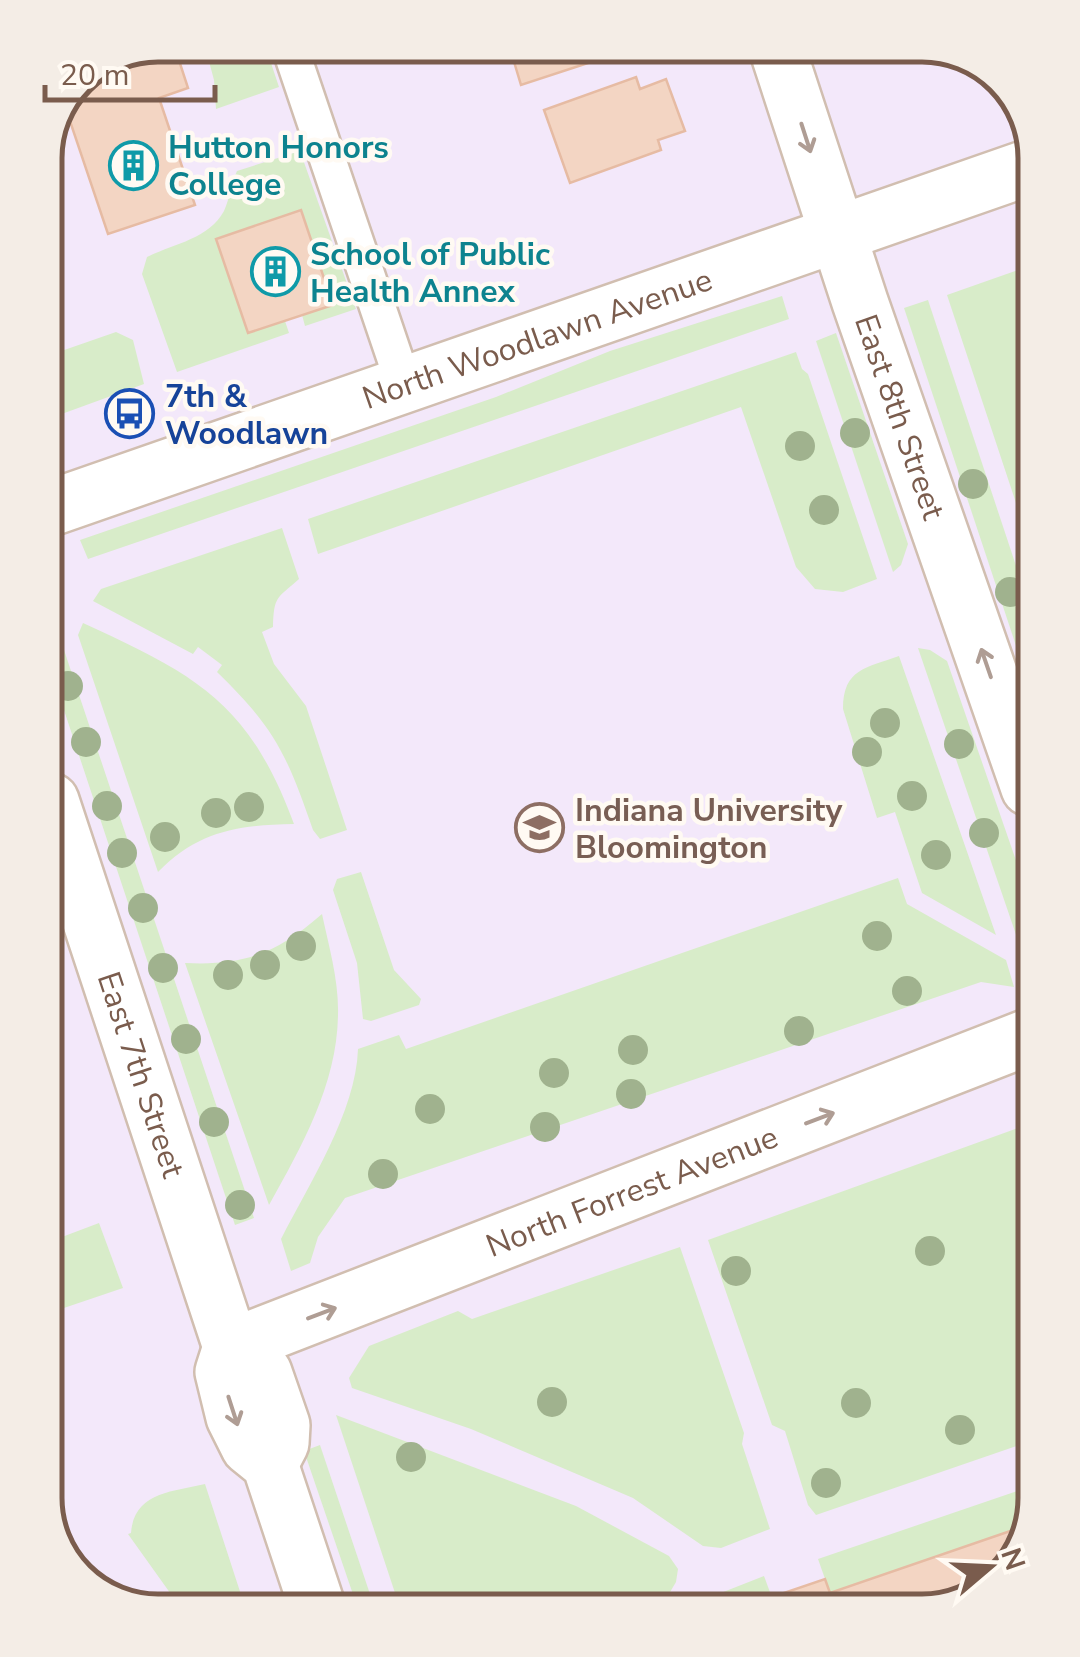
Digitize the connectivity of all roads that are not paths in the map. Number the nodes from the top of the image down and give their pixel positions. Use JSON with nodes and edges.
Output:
{"nodes":[{"id":1,"x":295,"y":62,"type":"edge"},
{"id":2,"x":782,"y":63,"type":"edge"},
{"id":3,"x":1018,"y":171,"type":"edge"},
{"id":4,"x":839,"y":233,"type":"junction"},
{"id":5,"x":404,"y":385,"type":"junction"},
{"id":6,"x":63,"y":504,"type":"edge"},
{"id":7,"x":1018,"y":756,"type":"edge"},
{"id":8,"x":62,"y":836,"type":"edge"},
{"id":9,"x":1018,"y":1041,"type":"edge"},
{"id":10,"x":230,"y":1347,"type":"junction"},
{"id":11,"x":313,"y":1594,"type":"edge"}],
"edges":[{"from":1,"to":5,"type":"lane"},
{"from":2,"to":4,"type":"street","name":"East 8th Street","one_way":true},
{"from":3,"to":4,"type":"street","name":"North Woodlawn Avenue"},
{"from":4,"to":5,"type":"street","name":"North Woodlawn Avenue"},
{"from":7,"to":4,"type":"street","name":"East 8th Street","one_way":true},
{"from":5,"to":6,"type":"street","name":"North Woodlawn Avenue"},
{"from":8,"to":10,"type":"street","name":"East 7th Street"},
{"from":10,"to":9,"type":"street","name":"North Forrest Avenue","one_way":true},
{"from":10,"to":11,"type":"street","name":"East 7th Street"}]}
